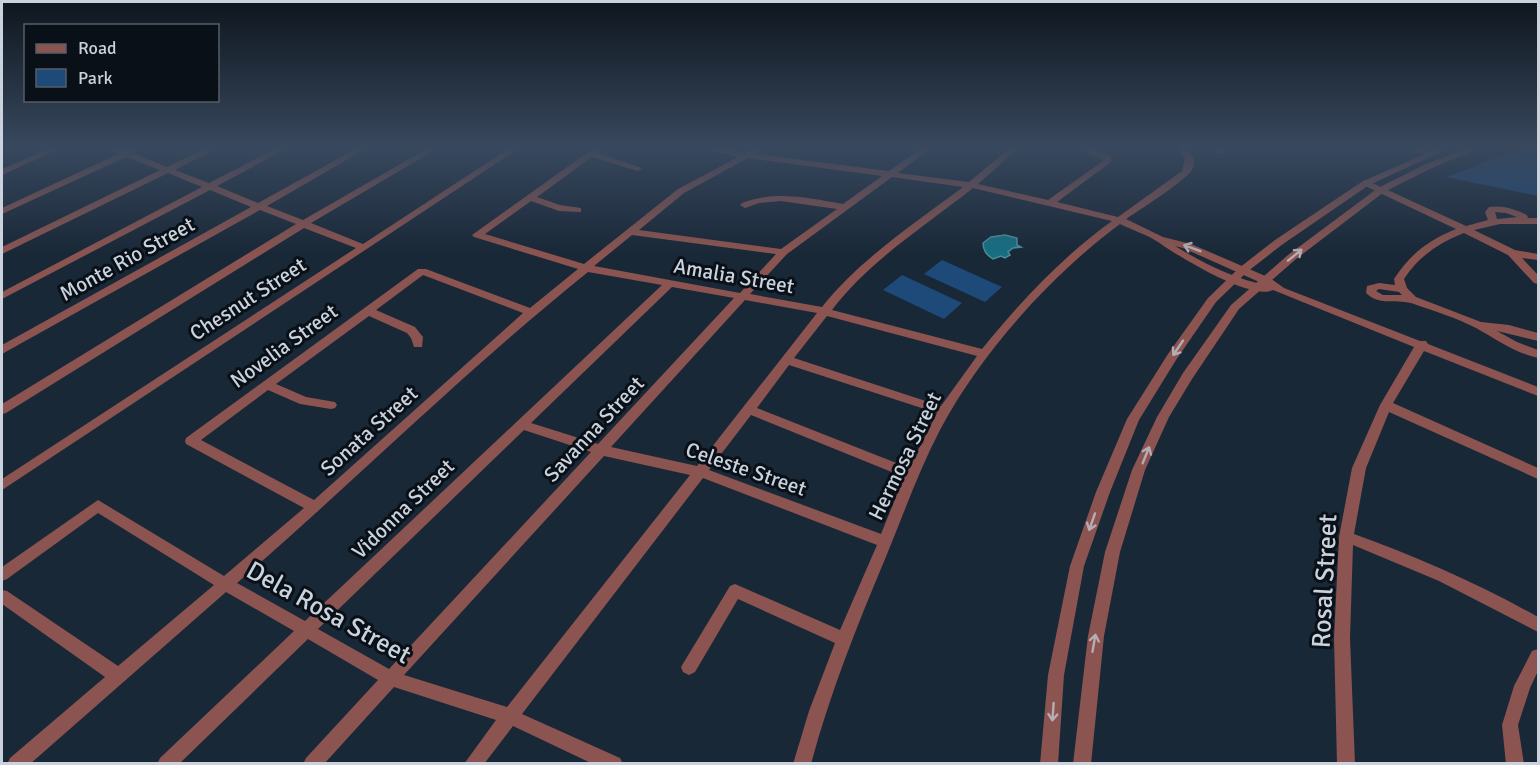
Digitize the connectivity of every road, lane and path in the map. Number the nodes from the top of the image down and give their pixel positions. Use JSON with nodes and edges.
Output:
{"nodes":[{"id":1,"x":63,"y":183,"type":"edge"},
{"id":2,"x":142,"y":183,"type":"edge"},
{"id":3,"x":204,"y":183,"type":"edge"},
{"id":4,"x":215,"y":183,"type":"edge"},
{"id":5,"x":300,"y":183,"type":"edge"},
{"id":6,"x":374,"y":183,"type":"edge"},
{"id":7,"x":462,"y":183,"type":"edge"},
{"id":8,"x":549,"y":183,"type":"edge"},
{"id":9,"x":696,"y":183,"type":"edge"},
{"id":10,"x":876,"y":183,"type":"edge"},
{"id":11,"x":955,"y":183,"type":"edge"},
{"id":12,"x":974,"y":183,"type":"edge"},
{"id":13,"x":1078,"y":183,"type":"edge"},
{"id":14,"x":1172,"y":183,"type":"edge"},
{"id":15,"x":1366,"y":183,"type":"joint"},
{"id":16,"x":1396,"y":183,"type":"edge"},
{"id":17,"x":210,"y":185,"type":"junction"},
{"id":18,"x":971,"y":185,"type":"junction"},
{"id":19,"x":1381,"y":190,"type":"junction"},
{"id":20,"x":529,"y":197,"type":"junction"},
{"id":21,"x":1049,"y":204,"type":"junction"},
{"id":22,"x":745,"y":205,"type":"dead end"},
{"id":23,"x":258,"y":206,"type":"junction"},
{"id":24,"x":844,"y":207,"type":"junction"},
{"id":25,"x":578,"y":210,"type":"dead end"},
{"id":26,"x":2,"y":211,"type":"edge"},
{"id":27,"x":1120,"y":220,"type":"junction"},
{"id":28,"x":1535,"y":221,"type":"edge"},
{"id":29,"x":305,"y":223,"type":"junction"},
{"id":30,"x":1467,"y":230,"type":"junction"},
{"id":31,"x":630,"y":232,"type":"junction"},
{"id":32,"x":1159,"y":239,"type":"junction"},
{"id":33,"x":362,"y":247,"type":"junction"},
{"id":34,"x":2,"y":250,"type":"edge"},
{"id":35,"x":783,"y":252,"type":"junction"},
{"id":36,"x":1512,"y":254,"type":"junction"},
{"id":37,"x":1539,"y":257,"type":"edge"},
{"id":38,"x":585,"y":268,"type":"junction"},
{"id":39,"x":1243,"y":270,"type":"junction"},
{"id":40,"x":1235,"y":279,"type":"junction"},
{"id":41,"x":1539,"y":281,"type":"edge"},
{"id":42,"x":669,"y":284,"type":"junction"},
{"id":43,"x":1262,"y":284,"type":"junction"},
{"id":44,"x":1402,"y":289,"type":"junction"},
{"id":45,"x":2,"y":296,"type":"edge"},
{"id":46,"x":743,"y":297,"type":"junction"},
{"id":47,"x":1412,"y":299,"type":"junction"},
{"id":48,"x":368,"y":311,"type":"junction"},
{"id":49,"x":823,"y":311,"type":"junction"},
{"id":50,"x":531,"y":312,"type":"junction"},
{"id":51,"x":1479,"y":325,"type":"junction"},
{"id":52,"x":1539,"y":337,"type":"edge"},
{"id":53,"x":418,"y":344,"type":"dead end"},
{"id":54,"x":1422,"y":344,"type":"junction"},
{"id":55,"x":2,"y":350,"type":"edge"},
{"id":56,"x":985,"y":354,"type":"junction"},
{"id":57,"x":1539,"y":354,"type":"edge"},
{"id":58,"x":787,"y":360,"type":"junction"},
{"id":59,"x":267,"y":385,"type":"junction"},
{"id":60,"x":1539,"y":392,"type":"edge"},
{"id":61,"x":331,"y":405,"type":"dead end"},
{"id":62,"x":1386,"y":405,"type":"junction"},
{"id":63,"x":748,"y":409,"type":"junction"},
{"id":64,"x":2,"y":410,"type":"edge"},
{"id":65,"x":944,"y":411,"type":"junction"},
{"id":66,"x":521,"y":425,"type":"junction"},
{"id":67,"x":601,"y":450,"type":"junction"},
{"id":68,"x":700,"y":472,"type":"junction"},
{"id":69,"x":1539,"y":474,"type":"edge"},
{"id":70,"x":913,"y":475,"type":"junction"},
{"id":71,"x":2,"y":485,"type":"edge"},
{"id":72,"x":315,"y":507,"type":"junction"},
{"id":73,"x":1346,"y":537,"type":"junction"},
{"id":74,"x":885,"y":542,"type":"junction"},
{"id":75,"x":2,"y":575,"type":"edge"},
{"id":76,"x":225,"y":584,"type":"junction"},
{"id":77,"x":2,"y":596,"type":"edge"},
{"id":78,"x":1539,"y":625,"type":"edge"},
{"id":79,"x":306,"y":630,"type":"junction"},
{"id":80,"x":843,"y":639,"type":"junction"},
{"id":81,"x":1539,"y":656,"type":"edge"},
{"id":82,"x":689,"y":667,"type":"dead end"},
{"id":83,"x":118,"y":676,"type":"junction"},
{"id":84,"x":392,"y":679,"type":"junction"},
{"id":85,"x":510,"y":717,"type":"junction"},
{"id":86,"x":16,"y":764,"type":"edge"},
{"id":87,"x":165,"y":764,"type":"edge"},
{"id":88,"x":312,"y":764,"type":"edge"},
{"id":89,"x":473,"y":764,"type":"edge"},
{"id":90,"x":614,"y":764,"type":"edge"},
{"id":91,"x":802,"y":764,"type":"edge"},
{"id":92,"x":1049,"y":764,"type":"edge"},
{"id":93,"x":1082,"y":764,"type":"edge"},
{"id":94,"x":1346,"y":764,"type":"edge"},
{"id":95,"x":1515,"y":764,"type":"edge"}],
"edges":[{"from":1,"to":26,"type":"street"},
{"from":2,"to":34,"type":"street"},
{"from":3,"to":17,"type":"street"},
{"from":4,"to":17,"type":"street"},
{"from":5,"to":23,"type":"street","name":"Monte Rio Street"},
{"from":6,"to":29,"type":"street"},
{"from":7,"to":33,"type":"street","name":"Chesnut Street"},
{"from":8,"to":20,"type":"street"},
{"from":9,"to":31,"type":"street","name":"Sonata Street"},
{"from":10,"to":24,"type":"street","name":"Savanna Street"},
{"from":11,"to":18,"type":"street"},
{"from":12,"to":18,"type":"street"},
{"from":13,"to":21,"type":"street"},
{"from":14,"to":27,"type":"street","name":"Hermosa Street"},
{"from":15,"to":19,"type":"street"},
{"from":15,"to":39,"type":"street"},
{"from":16,"to":19,"type":"street"},
{"from":17,"to":23,"type":"street"},
{"from":17,"to":45,"type":"street"},
{"from":18,"to":21,"type":"street"},
{"from":18,"to":49,"type":"street"},
{"from":19,"to":30,"type":"street"},
{"from":43,"to":19,"type":"street","one_way":true},
{"from":20,"to":25,"type":"street"},
{"from":20,"to":38,"type":"street","name":"Amalia Street"},
{"from":21,"to":27,"type":"street"},
{"from":22,"to":24,"type":"street"},
{"from":23,"to":29,"type":"street"},
{"from":23,"to":55,"type":"street","name":"Monte Rio Street"},
{"from":24,"to":35,"type":"street","name":"Savanna Street"},
{"from":27,"to":32,"type":"street"},
{"from":27,"to":56,"type":"street","name":"Hermosa Street"},
{"from":28,"to":30,"type":"street"},
{"from":29,"to":33,"type":"street"},
{"from":29,"to":64,"type":"street"},
{"from":30,"to":36,"type":"street"},
{"from":30,"to":44,"type":"street"},
{"from":31,"to":35,"type":"street"},
{"from":31,"to":38,"type":"street","name":"Sonata Street"},
{"from":39,"to":32,"type":"street","one_way":true},
{"from":32,"to":40,"type":"street"},
{"from":33,"to":71,"type":"street","name":"Chesnut Street"},
{"from":35,"to":46,"type":"street","name":"Savanna Street"},
{"from":36,"to":37,"type":"street"},
{"from":36,"to":41,"type":"street"},
{"from":38,"to":42,"type":"street","name":"Amalia Street"},
{"from":38,"to":50,"type":"street","name":"Sonata Street"},
{"from":39,"to":40,"type":"street"},
{"from":39,"to":43,"type":"street"},
{"from":40,"to":43,"type":"street"},
{"from":40,"to":92,"type":"street","one_way":true},
{"from":42,"to":46,"type":"street","name":"Amalia Street"},
{"from":42,"to":66,"type":"street","name":"Vidonna Street"},
{"from":43,"to":54,"type":"street"},
{"from":93,"to":43,"type":"street","one_way":true},
{"from":44,"to":47,"type":"street"},
{"from":44,"to":47,"type":"street"},
{"from":46,"to":49,"type":"street","name":"Amalia Street"},
{"from":46,"to":67,"type":"street","name":"Savanna Street"},
{"from":47,"to":51,"type":"street"},
{"from":48,"to":50,"type":"street","name":"Novelia Street"},
{"from":48,"to":53,"type":"street"},
{"from":48,"to":59,"type":"street","name":"Novelia Street"},
{"from":49,"to":56,"type":"street","name":"Amalia Street"},
{"from":49,"to":58,"type":"street"},
{"from":50,"to":72,"type":"street","name":"Sonata Street"},
{"from":51,"to":52,"type":"street"},
{"from":51,"to":57,"type":"street"},
{"from":54,"to":60,"type":"street"},
{"from":54,"to":62,"type":"street","name":"Rosal Street"},
{"from":56,"to":65,"type":"street","name":"Hermosa Street"},
{"from":58,"to":63,"type":"street"},
{"from":58,"to":65,"type":"street"},
{"from":59,"to":61,"type":"street"},
{"from":59,"to":72,"type":"street","name":"Novelia Street"},
{"from":62,"to":69,"type":"street"},
{"from":62,"to":73,"type":"street","name":"Rosal Street"},
{"from":63,"to":68,"type":"street"},
{"from":63,"to":70,"type":"street"},
{"from":65,"to":70,"type":"street","name":"Hermosa Street"},
{"from":66,"to":67,"type":"street","name":"Celeste Street"},
{"from":66,"to":79,"type":"street","name":"Vidonna Street"},
{"from":67,"to":68,"type":"street","name":"Celeste Street"},
{"from":67,"to":84,"type":"street","name":"Savanna Street"},
{"from":68,"to":74,"type":"street","name":"Celeste Street"},
{"from":68,"to":85,"type":"street"},
{"from":70,"to":74,"type":"street","name":"Hermosa Street"},
{"from":72,"to":76,"type":"street","name":"Sonata Street"},
{"from":73,"to":78,"type":"street"},
{"from":73,"to":94,"type":"street","name":"Rosal Street"},
{"from":74,"to":80,"type":"street","name":"Hermosa Street"},
{"from":75,"to":76,"type":"street","name":"Dela Rosa Street"},
{"from":76,"to":79,"type":"street","name":"Dela Rosa Street"},
{"from":76,"to":83,"type":"street","name":"Sonata Street"},
{"from":77,"to":83,"type":"street"},
{"from":79,"to":84,"type":"street","name":"Dela Rosa Street"},
{"from":79,"to":87,"type":"street","name":"Vidonna Street"},
{"from":80,"to":82,"type":"street"},
{"from":80,"to":91,"type":"street","name":"Hermosa Street"},
{"from":81,"to":95,"type":"street"},
{"from":83,"to":86,"type":"street","name":"Sonata Street"},
{"from":84,"to":85,"type":"street","name":"Dela Rosa Street"},
{"from":84,"to":88,"type":"street","name":"Savanna Street"},
{"from":85,"to":89,"type":"street"},
{"from":85,"to":90,"type":"street","name":"Dela Rosa Street"}]}
